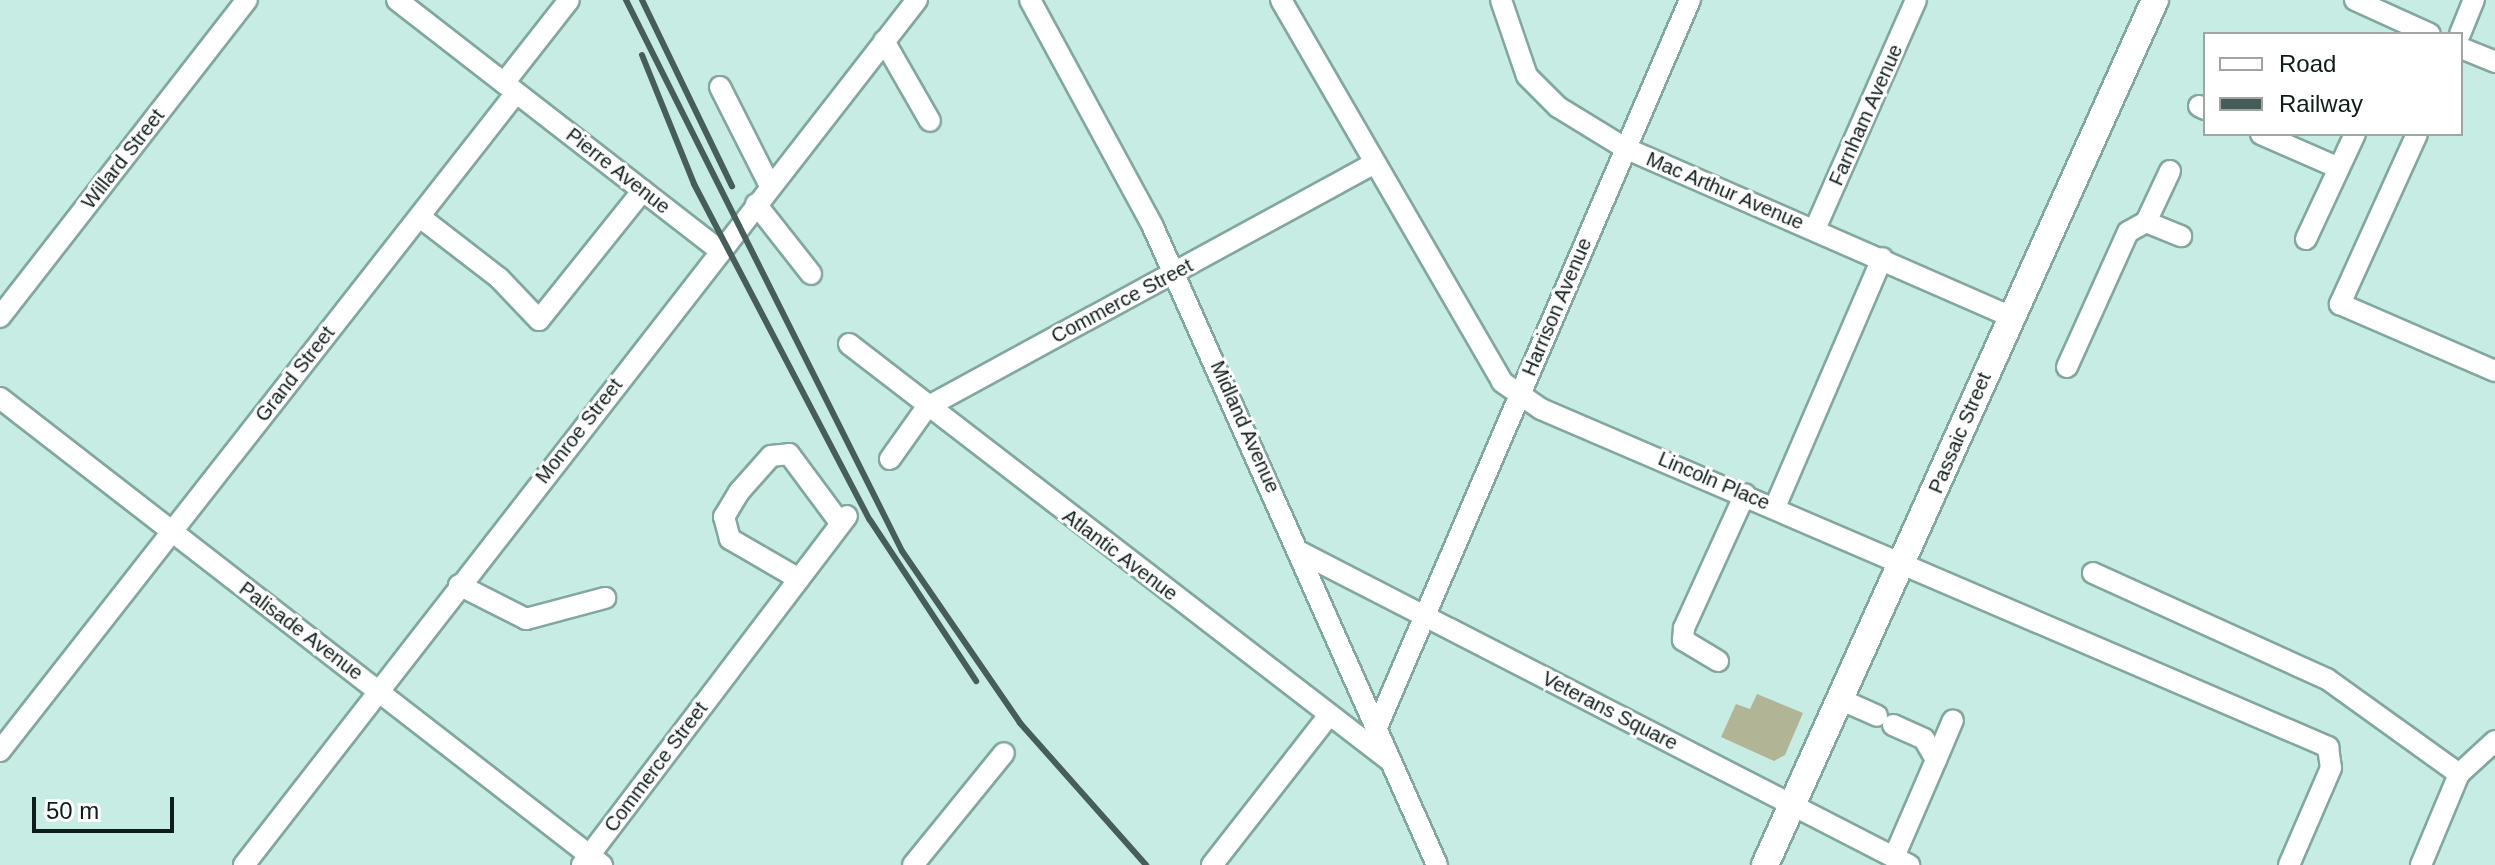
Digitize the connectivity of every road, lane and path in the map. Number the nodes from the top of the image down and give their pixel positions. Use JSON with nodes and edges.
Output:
{"nodes":[{"id":1,"x":247,"y":0,"type":"edge"},
{"id":2,"x":569,"y":0,"type":"edge"},
{"id":3,"x":917,"y":0,"type":"edge"},
{"id":4,"x":1030,"y":0,"type":"edge"},
{"id":5,"x":1281,"y":0,"type":"edge"},
{"id":6,"x":1501,"y":0,"type":"edge"},
{"id":7,"x":1690,"y":0,"type":"edge"},
{"id":8,"x":1916,"y":0,"type":"edge"},
{"id":9,"x":2155,"y":0,"type":"edge"},
{"id":10,"x":2355,"y":0,"type":"edge"},
{"id":11,"x":2474,"y":0,"type":"edge"},
{"id":12,"x":410,"y":4,"type":"edge"},
{"id":13,"x":2426,"y":32,"type":"edge"},
{"id":14,"x":2461,"y":32,"type":"edge"},
{"id":15,"x":884,"y":41,"type":"junction"},
{"id":16,"x":2463,"y":49,"type":"edge"},
{"id":17,"x":2495,"y":62,"type":"edge"},
{"id":18,"x":720,"y":87,"type":"dead end"},
{"id":19,"x":510,"y":88,"type":"junction"},
{"id":20,"x":930,"y":121,"type":"dead end"},
{"id":21,"x":2266,"y":136,"type":"edge"},
{"id":22,"x":2354,"y":136,"type":"edge"},
{"id":23,"x":2416,"y":136,"type":"edge"},
{"id":24,"x":1625,"y":148,"type":"junction"},
{"id":25,"x":1373,"y":164,"type":"junction"},
{"id":26,"x":2339,"y":168,"type":"junction"},
{"id":27,"x":2170,"y":171,"type":"dead end"},
{"id":28,"x":770,"y":186,"type":"junction"},
{"id":29,"x":643,"y":190,"type":"junction"},
{"id":30,"x":756,"y":204,"type":"junction"},
{"id":31,"x":420,"y":217,"type":"junction"},
{"id":32,"x":2146,"y":222,"type":"junction"},
{"id":33,"x":1815,"y":229,"type":"junction"},
{"id":34,"x":2181,"y":236,"type":"dead end"},
{"id":35,"x":2306,"y":239,"type":"dead end"},
{"id":36,"x":719,"y":250,"type":"junction"},
{"id":37,"x":1882,"y":258,"type":"junction"},
{"id":38,"x":1174,"y":273,"type":"junction"},
{"id":39,"x":811,"y":274,"type":"dead end"},
{"id":40,"x":0,"y":317,"type":"edge"},
{"id":41,"x":2011,"y":317,"type":"junction"},
{"id":42,"x":849,"y":344,"type":"dead end"},
{"id":43,"x":2067,"y":367,"type":"dead end"},
{"id":44,"x":2495,"y":371,"type":"edge"},
{"id":45,"x":1519,"y":397,"type":"junction"},
{"id":46,"x":0,"y":398,"type":"edge"},
{"id":47,"x":927,"y":407,"type":"junction"},
{"id":48,"x":890,"y":459,"type":"dead end"},
{"id":49,"x":1745,"y":494,"type":"junction"},
{"id":50,"x":1775,"y":507,"type":"junction"},
{"id":51,"x":170,"y":531,"type":"junction"},
{"id":52,"x":1300,"y":552,"type":"junction"},
{"id":53,"x":1904,"y":563,"type":"junction"},
{"id":54,"x":2093,"y":573,"type":"dead end"},
{"id":55,"x":799,"y":579,"type":"junction"},
{"id":56,"x":459,"y":585,"type":"junction"},
{"id":57,"x":605,"y":598,"type":"dead end"},
{"id":58,"x":1425,"y":615,"type":"junction"},
{"id":59,"x":1718,"y":661,"type":"dead end"},
{"id":60,"x":377,"y":689,"type":"junction"},
{"id":61,"x":1844,"y":701,"type":"junction"},
{"id":62,"x":1329,"y":715,"type":"junction"},
{"id":63,"x":1953,"y":720,"type":"dead end"},
{"id":64,"x":1377,"y":727,"type":"junction"},
{"id":65,"x":2495,"y":741,"type":"edge"},
{"id":66,"x":0,"y":751,"type":"edge"},
{"id":67,"x":1004,"y":753,"type":"dead end"},
{"id":68,"x":1936,"y":760,"type":"junction"},
{"id":69,"x":1393,"y":764,"type":"junction"},
{"id":70,"x":2459,"y":774,"type":"junction"},
{"id":71,"x":1795,"y":807,"type":"junction"},
{"id":72,"x":1901,"y":861,"type":"edge"},
{"id":73,"x":591,"y":862,"type":"edge"},
{"id":74,"x":244,"y":865,"type":"edge"},
{"id":75,"x":913,"y":865,"type":"edge"},
{"id":76,"x":1212,"y":865,"type":"edge"},
{"id":77,"x":1437,"y":865,"type":"edge"},
{"id":78,"x":1765,"y":865,"type":"edge"},
{"id":79,"x":2289,"y":865,"type":"edge"},
{"id":80,"x":2421,"y":865,"type":"edge"}],
"edges":[{"from":1,"to":40,"type":"street","name":"Willard Street"},
{"from":2,"to":19,"type":"street","name":"Grand Street"},
{"from":3,"to":15,"type":"street","name":"Monroe Street"},
{"from":4,"to":38,"type":"street","name":"Midland Avenue"},
{"from":5,"to":25,"type":"street","name":"Lincoln Place"},
{"from":6,"to":24,"type":"street","name":"Mac Arthur Avenue"},
{"from":7,"to":24,"type":"street","name":"Harrison Avenue"},
{"from":8,"to":33,"type":"street","name":"Farnham Avenue"},
{"from":9,"to":41,"type":"main road","name":"Passaic Street"},
{"from":10,"to":13,"type":"street"},
{"from":11,"to":14,"type":"street"},
{"from":12,"to":19,"type":"street","name":"Pierre Avenue"},
{"from":15,"to":20,"type":"street"},
{"from":15,"to":28,"type":"street","name":"Monroe Street"},
{"from":16,"to":17,"type":"street"},
{"from":18,"to":28,"type":"street"},
{"from":19,"to":29,"type":"street","name":"Pierre Avenue"},
{"from":19,"to":31,"type":"street","name":"Grand Street"},
{"from":21,"to":26,"type":"street"},
{"from":22,"to":26,"type":"street"},
{"from":23,"to":44,"type":"street"},
{"from":24,"to":33,"type":"street","name":"Mac Arthur Avenue"},
{"from":24,"to":45,"type":"street","name":"Harrison Avenue"},
{"from":25,"to":38,"type":"street","name":"Commerce Street"},
{"from":25,"to":45,"type":"street","name":"Lincoln Place"},
{"from":26,"to":35,"type":"street"},
{"from":27,"to":32,"type":"street"},
{"from":28,"to":30,"type":"street","name":"Monroe Street"},
{"from":29,"to":31,"type":"street"},
{"from":29,"to":36,"type":"street","name":"Pierre Avenue"},
{"from":30,"to":36,"type":"street","name":"Monroe Street"},
{"from":30,"to":39,"type":"street"},
{"from":31,"to":51,"type":"street","name":"Grand Street"},
{"from":32,"to":34,"type":"street"},
{"from":32,"to":43,"type":"street"},
{"from":33,"to":37,"type":"street","name":"Mac Arthur Avenue"},
{"from":36,"to":56,"type":"street","name":"Monroe Street"},
{"from":37,"to":41,"type":"street","name":"Mac Arthur Avenue"},
{"from":37,"to":50,"type":"street"},
{"from":38,"to":47,"type":"street","name":"Commerce Street"},
{"from":38,"to":52,"type":"street","name":"Midland Avenue"},
{"from":41,"to":53,"type":"main road","name":"Passaic Street"},
{"from":42,"to":47,"type":"street","name":"Atlantic Avenue"},
{"from":45,"to":49,"type":"street","name":"Lincoln Place"},
{"from":45,"to":58,"type":"street","name":"Harrison Avenue"},
{"from":46,"to":51,"type":"street","name":"Palisade Avenue"},
{"from":47,"to":48,"type":"street","name":"Commerce Street"},
{"from":47,"to":62,"type":"street","name":"Atlantic Avenue"},
{"from":49,"to":50,"type":"street","name":"Lincoln Place"},
{"from":49,"to":59,"type":"street"},
{"from":50,"to":53,"type":"street","name":"Lincoln Place"},
{"from":51,"to":60,"type":"street","name":"Palisade Avenue"},
{"from":51,"to":66,"type":"street","name":"Grand Street"},
{"from":52,"to":58,"type":"street","name":"Veterans Square"},
{"from":52,"to":64,"type":"street","name":"Midland Avenue"},
{"from":53,"to":61,"type":"main road","name":"Passaic Street"},
{"from":53,"to":79,"type":"street","name":"Lincoln Place"},
{"from":54,"to":70,"type":"street"},
{"from":55,"to":55,"type":"street","name":"Commerce Street"},
{"from":55,"to":73,"type":"street","name":"Commerce Street"},
{"from":56,"to":57,"type":"street"},
{"from":56,"to":60,"type":"street","name":"Monroe Street"},
{"from":58,"to":64,"type":"street"},
{"from":58,"to":71,"type":"street","name":"Veterans Square"},
{"from":60,"to":73,"type":"street","name":"Palisade Avenue"},
{"from":60,"to":74,"type":"street","name":"Monroe Street"},
{"from":61,"to":68,"type":"street"},
{"from":61,"to":71,"type":"main road","name":"Passaic Street"},
{"from":62,"to":69,"type":"street","name":"Atlantic Avenue"},
{"from":62,"to":76,"type":"street"},
{"from":63,"to":68,"type":"street"},
{"from":64,"to":69,"type":"street","name":"Midland Avenue"},
{"from":65,"to":70,"type":"street"},
{"from":67,"to":75,"type":"street"},
{"from":68,"to":72,"type":"street"},
{"from":69,"to":77,"type":"street","name":"Midland Avenue"},
{"from":70,"to":80,"type":"street"},
{"from":71,"to":72,"type":"street","name":"Veterans Square"},
{"from":71,"to":78,"type":"main road","name":"Passaic Street"}]}
